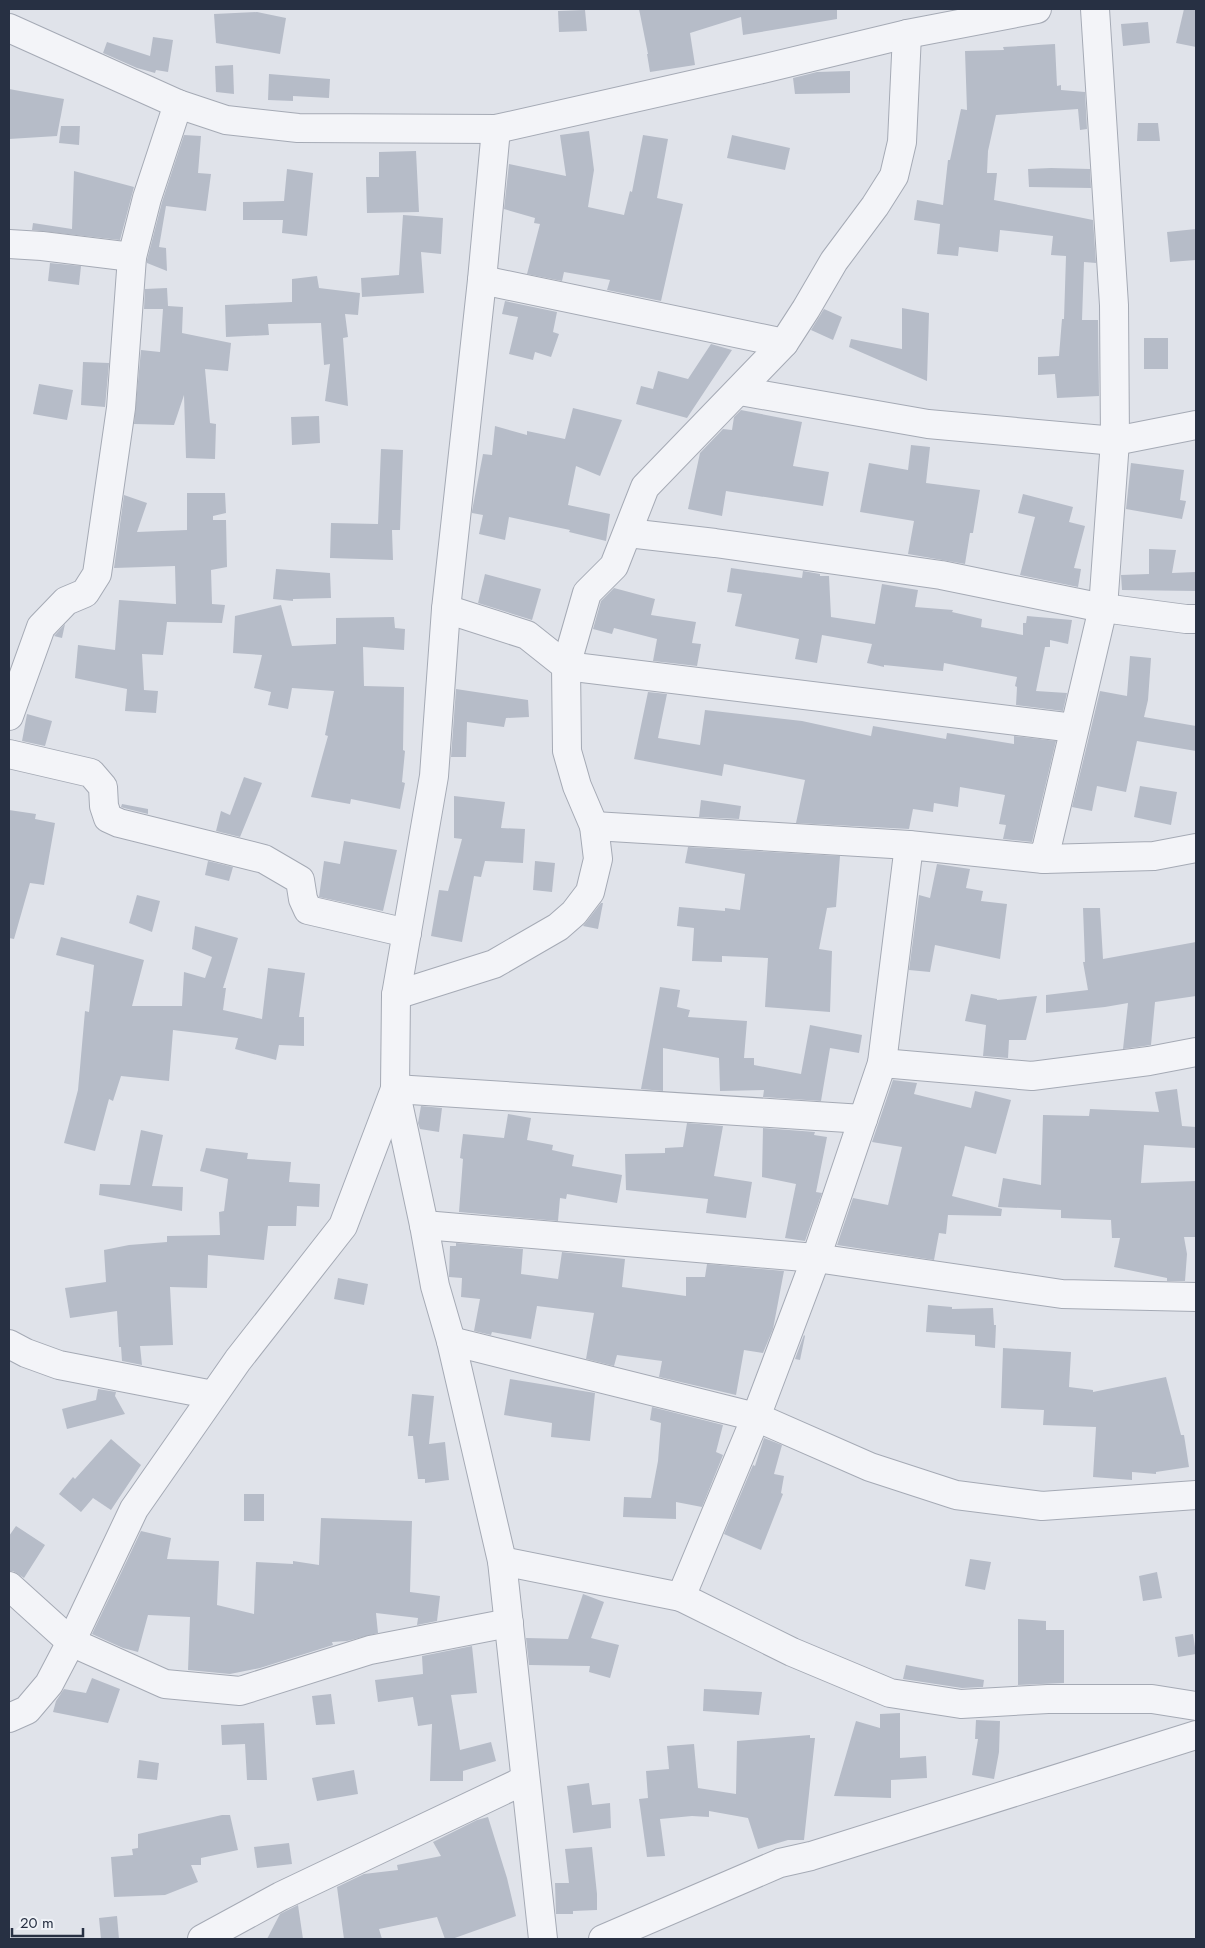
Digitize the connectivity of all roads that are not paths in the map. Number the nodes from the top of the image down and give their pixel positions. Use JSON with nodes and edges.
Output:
{"nodes":[{"id":1,"x":1037,"y":9,"type":"edge"},
{"id":2,"x":1095,"y":9,"type":"edge"},
{"id":3,"x":9,"y":28,"type":"edge"},
{"id":4,"x":907,"y":34,"type":"junction"},
{"id":5,"x":178,"y":104,"type":"junction"},
{"id":6,"x":496,"y":129,"type":"junction"},
{"id":7,"x":9,"y":244,"type":"edge"},
{"id":8,"x":132,"y":257,"type":"junction"},
{"id":9,"x":482,"y":280,"type":"junction"},
{"id":10,"x":784,"y":343,"type":"junction"},
{"id":11,"x":740,"y":391,"type":"junction"},
{"id":12,"x":1196,"y":425,"type":"edge"},
{"id":13,"x":1115,"y":441,"type":"junction"},
{"id":14,"x":628,"y":533,"type":"junction"},
{"id":15,"x":1102,"y":608,"type":"junction"},
{"id":16,"x":446,"y":609,"type":"junction"},
{"id":17,"x":1196,"y":619,"type":"edge"},
{"id":18,"x":566,"y":666,"type":"junction"},
{"id":19,"x":9,"y":716,"type":"edge"},
{"id":20,"x":1074,"y":728,"type":"junction"},
{"id":21,"x":9,"y":754,"type":"edge"},
{"id":22,"x":594,"y":826,"type":"junction"},
{"id":23,"x":909,"y":845,"type":"junction"},
{"id":24,"x":1196,"y":848,"type":"edge"},
{"id":25,"x":1044,"y":859,"type":"junction"},
{"id":26,"x":407,"y":932,"type":"junction"},
{"id":27,"x":396,"y":996,"type":"junction"},
{"id":28,"x":1196,"y":1052,"type":"edge"},
{"id":29,"x":882,"y":1064,"type":"junction"},
{"id":30,"x":395,"y":1089,"type":"junction"},
{"id":31,"x":863,"y":1119,"type":"junction"},
{"id":32,"x":424,"y":1225,"type":"junction"},
{"id":33,"x":816,"y":1258,"type":"junction"},
{"id":34,"x":1196,"y":1297,"type":"edge"},
{"id":35,"x":451,"y":1341,"type":"junction"},
{"id":36,"x":9,"y":1344,"type":"edge"},
{"id":37,"x":213,"y":1395,"type":"junction"},
{"id":38,"x":756,"y":1417,"type":"junction"},
{"id":39,"x":1196,"y":1495,"type":"edge"},
{"id":40,"x":502,"y":1561,"type":"junction"},
{"id":41,"x":9,"y":1586,"type":"edge"},
{"id":42,"x":681,"y":1597,"type":"junction"},
{"id":43,"x":509,"y":1623,"type":"junction"},
{"id":44,"x":71,"y":1642,"type":"junction"},
{"id":45,"x":1196,"y":1706,"type":"edge"},
{"id":46,"x":9,"y":1718,"type":"edge"},
{"id":47,"x":1196,"y":1735,"type":"edge"},
{"id":48,"x":524,"y":1780,"type":"junction"},
{"id":49,"x":202,"y":1939,"type":"edge"},
{"id":50,"x":543,"y":1939,"type":"edge"},
{"id":51,"x":602,"y":1939,"type":"edge"}],
"edges":[{"from":1,"to":4,"type":"street"},
{"from":2,"to":13,"type":"street"},
{"from":3,"to":5,"type":"street"},
{"from":4,"to":6,"type":"street"},
{"from":4,"to":10,"type":"street"},
{"from":5,"to":6,"type":"street"},
{"from":5,"to":8,"type":"street"},
{"from":6,"to":9,"type":"street"},
{"from":7,"to":8,"type":"street"},
{"from":8,"to":19,"type":"street"},
{"from":9,"to":10,"type":"street"},
{"from":9,"to":16,"type":"street"},
{"from":10,"to":11,"type":"street"},
{"from":11,"to":13,"type":"street"},
{"from":11,"to":14,"type":"street"},
{"from":12,"to":13,"type":"street"},
{"from":13,"to":15,"type":"street"},
{"from":14,"to":15,"type":"street"},
{"from":14,"to":18,"type":"street"},
{"from":15,"to":17,"type":"street"},
{"from":15,"to":20,"type":"street"},
{"from":16,"to":18,"type":"street"},
{"from":16,"to":26,"type":"street"},
{"from":18,"to":20,"type":"street"},
{"from":18,"to":22,"type":"street"},
{"from":20,"to":25,"type":"street"},
{"from":21,"to":26,"type":"street"},
{"from":22,"to":23,"type":"street"},
{"from":22,"to":27,"type":"street"},
{"from":23,"to":25,"type":"street"},
{"from":23,"to":29,"type":"street"},
{"from":24,"to":25,"type":"street"},
{"from":26,"to":27,"type":"street"},
{"from":27,"to":30,"type":"street"},
{"from":28,"to":29,"type":"street"},
{"from":29,"to":31,"type":"street"},
{"from":30,"to":31,"type":"street"},
{"from":30,"to":32,"type":"street"},
{"from":30,"to":37,"type":"street"},
{"from":31,"to":33,"type":"street"},
{"from":32,"to":33,"type":"street"},
{"from":32,"to":35,"type":"street"},
{"from":33,"to":34,"type":"street"},
{"from":33,"to":38,"type":"street"},
{"from":35,"to":38,"type":"street"},
{"from":35,"to":40,"type":"street"},
{"from":36,"to":37,"type":"street"},
{"from":37,"to":44,"type":"street"},
{"from":38,"to":39,"type":"street"},
{"from":38,"to":42,"type":"street"},
{"from":40,"to":42,"type":"street"},
{"from":40,"to":43,"type":"street"},
{"from":41,"to":44,"type":"street"},
{"from":42,"to":45,"type":"street"},
{"from":43,"to":44,"type":"street"},
{"from":43,"to":48,"type":"street"},
{"from":44,"to":46,"type":"street"},
{"from":47,"to":51,"type":"street"},
{"from":48,"to":49,"type":"street"},
{"from":48,"to":50,"type":"street"}]}
